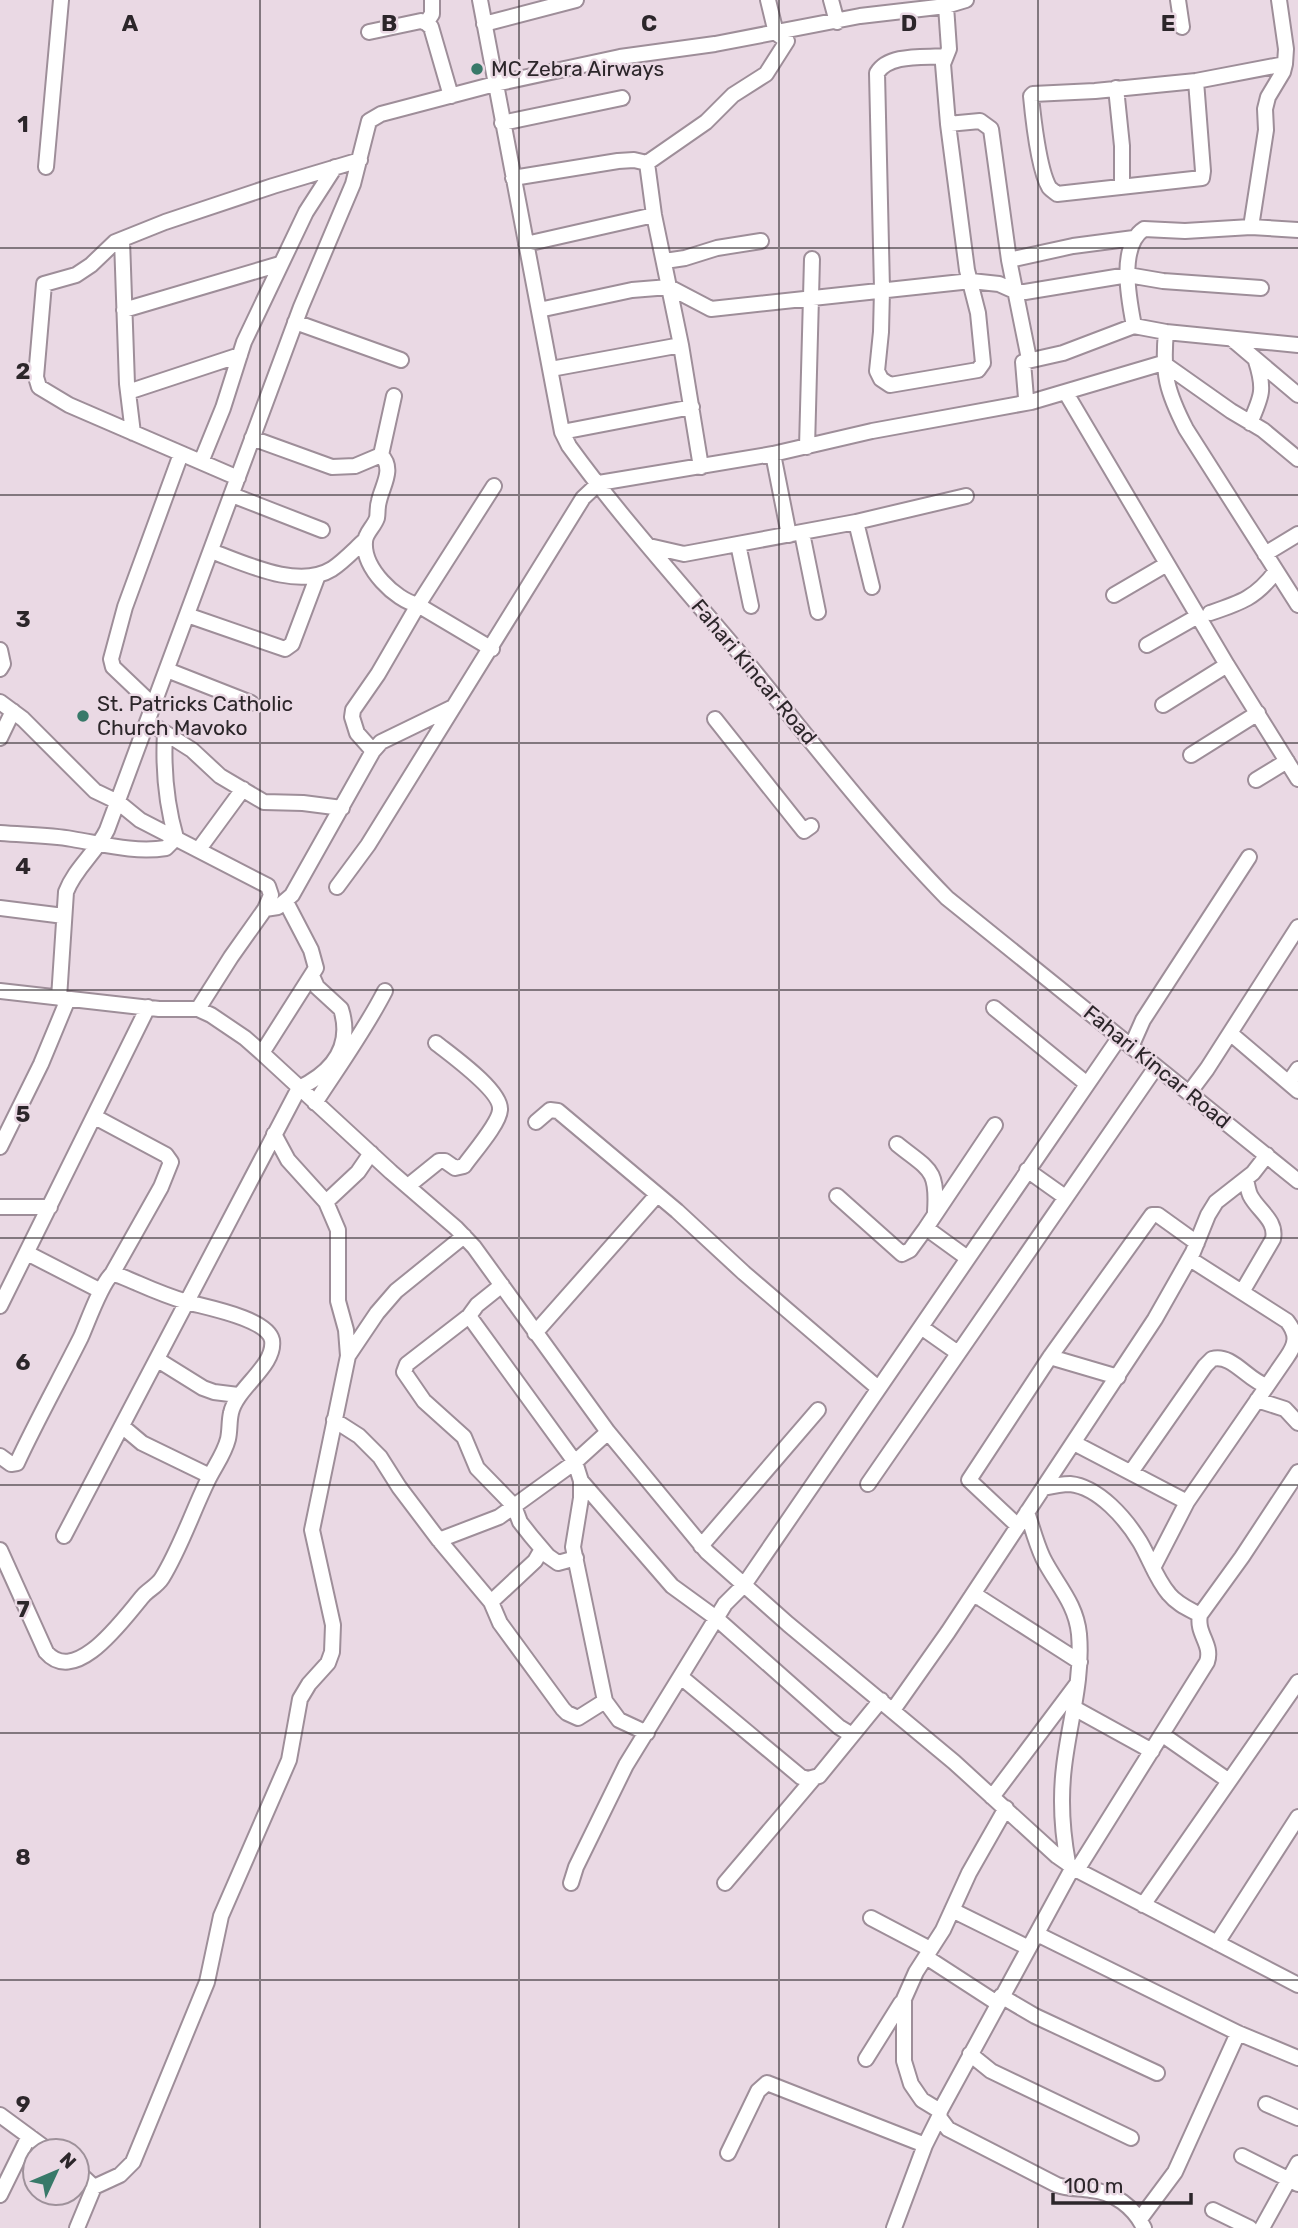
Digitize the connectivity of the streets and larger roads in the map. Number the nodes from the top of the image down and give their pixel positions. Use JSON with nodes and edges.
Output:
{"nodes":[{"id":1,"x":61,"y":0,"type":"edge"},
{"id":2,"x":432,"y":0,"type":"edge"},
{"id":3,"x":480,"y":0,"type":"edge"},
{"id":4,"x":576,"y":0,"type":"edge"},
{"id":5,"x":768,"y":0,"type":"edge"},
{"id":6,"x":831,"y":0,"type":"edge"},
{"id":7,"x":966,"y":0,"type":"edge"},
{"id":8,"x":1178,"y":0,"type":"edge"},
{"id":9,"x":1279,"y":0,"type":"edge"},
{"id":10,"x":939,"y":4,"type":"edge"},
{"id":11,"x":900,"y":6,"type":"edge"},
{"id":12,"x":837,"y":22,"type":"junction"},
{"id":13,"x":426,"y":23,"type":"junction"},
{"id":14,"x":484,"y":24,"type":"junction"},
{"id":15,"x":1182,"y":27,"type":"dead end"},
{"id":16,"x":369,"y":32,"type":"dead end"},
{"id":17,"x":776,"y":33,"type":"junction"},
{"id":18,"x":946,"y":56,"type":"junction"},
{"id":19,"x":1285,"y":64,"type":"junction"},
{"id":20,"x":1196,"y":81,"type":"junction"},
{"id":21,"x":495,"y":84,"type":"junction"},
{"id":22,"x":1116,"y":88,"type":"junction"},
{"id":23,"x":451,"y":96,"type":"junction"},
{"id":24,"x":622,"y":98,"type":"dead end"},
{"id":25,"x":502,"y":122,"type":"junction"},
{"id":26,"x":948,"y":124,"type":"junction"},
{"id":27,"x":360,"y":160,"type":"junction"},
{"id":28,"x":647,"y":163,"type":"junction"},
{"id":29,"x":46,"y":167,"type":"dead end"},
{"id":30,"x":335,"y":167,"type":"junction"},
{"id":31,"x":513,"y":178,"type":"junction"},
{"id":32,"x":1122,"y":187,"type":"junction"},
{"id":33,"x":654,"y":215,"type":"junction"},
{"id":34,"x":1251,"y":227,"type":"junction"},
{"id":35,"x":1298,"y":230,"type":"edge"},
{"id":36,"x":1134,"y":238,"type":"junction"},
{"id":37,"x":122,"y":240,"type":"junction"},
{"id":38,"x":761,"y":241,"type":"dead end"},
{"id":39,"x":526,"y":244,"type":"junction"},
{"id":40,"x":812,"y":259,"type":"dead end"},
{"id":41,"x":1009,"y":260,"type":"junction"},
{"id":42,"x":665,"y":261,"type":"junction"},
{"id":43,"x":280,"y":264,"type":"junction"},
{"id":44,"x":1128,"y":275,"type":"junction"},
{"id":45,"x":971,"y":281,"type":"junction"},
{"id":46,"x":669,"y":287,"type":"junction"},
{"id":47,"x":1261,"y":288,"type":"dead end"},
{"id":48,"x":882,"y":289,"type":"junction"},
{"id":49,"x":1017,"y":292,"type":"junction"},
{"id":50,"x":810,"y":298,"type":"junction"},
{"id":51,"x":124,"y":310,"type":"junction"},
{"id":52,"x":539,"y":310,"type":"junction"},
{"id":53,"x":295,"y":322,"type":"junction"},
{"id":54,"x":1134,"y":326,"type":"junction"},
{"id":55,"x":1166,"y":332,"type":"junction"},
{"id":56,"x":1231,"y":339,"type":"junction"},
{"id":57,"x":681,"y":345,"type":"junction"},
{"id":58,"x":1298,"y":345,"type":"edge"},
{"id":59,"x":240,"y":355,"type":"junction"},
{"id":60,"x":1029,"y":359,"type":"junction"},
{"id":61,"x":1256,"y":359,"type":"junction"},
{"id":62,"x":401,"y":360,"type":"dead end"},
{"id":63,"x":1163,"y":363,"type":"junction"},
{"id":64,"x":551,"y":369,"type":"junction"},
{"id":65,"x":128,"y":393,"type":"junction"},
{"id":66,"x":1066,"y":393,"type":"junction"},
{"id":67,"x":1298,"y":395,"type":"edge"},
{"id":68,"x":394,"y":396,"type":"dead end"},
{"id":69,"x":1031,"y":402,"type":"junction"},
{"id":70,"x":692,"y":407,"type":"junction"},
{"id":71,"x":1250,"y":423,"type":"junction"},
{"id":72,"x":562,"y":432,"type":"junction"},
{"id":73,"x":133,"y":433,"type":"junction"},
{"id":74,"x":252,"y":438,"type":"junction"},
{"id":75,"x":807,"y":447,"type":"junction"},
{"id":76,"x":181,"y":454,"type":"junction"},
{"id":77,"x":773,"y":454,"type":"junction"},
{"id":78,"x":381,"y":455,"type":"junction"},
{"id":79,"x":1298,"y":459,"type":"edge"},
{"id":80,"x":201,"y":462,"type":"junction"},
{"id":81,"x":701,"y":467,"type":"junction"},
{"id":82,"x":238,"y":478,"type":"junction"},
{"id":83,"x":599,"y":484,"type":"junction"},
{"id":84,"x":494,"y":486,"type":"dead end"},
{"id":85,"x":232,"y":495,"type":"junction"},
{"id":86,"x":966,"y":496,"type":"dead end"},
{"id":87,"x":856,"y":522,"type":"junction"},
{"id":88,"x":322,"y":530,"type":"dead end"},
{"id":89,"x":795,"y":534,"type":"junction"},
{"id":90,"x":1298,"y":534,"type":"edge"},
{"id":91,"x":365,"y":540,"type":"junction"},
{"id":92,"x":738,"y":544,"type":"junction"},
{"id":93,"x":648,"y":545,"type":"junction"},
{"id":94,"x":211,"y":551,"type":"junction"},
{"id":95,"x":1265,"y":554,"type":"junction"},
{"id":96,"x":1167,"y":564,"type":"junction"},
{"id":97,"x":1276,"y":571,"type":"junction"},
{"id":98,"x":317,"y":575,"type":"junction"},
{"id":99,"x":873,"y":587,"type":"dead end"},
{"id":100,"x":1114,"y":595,"type":"dead end"},
{"id":101,"x":1296,"y":599,"type":"edge"},
{"id":102,"x":418,"y":605,"type":"junction"},
{"id":103,"x":751,"y":606,"type":"dead end"},
{"id":104,"x":818,"y":612,"type":"dead end"},
{"id":105,"x":1204,"y":614,"type":"junction"},
{"id":106,"x":187,"y":615,"type":"junction"},
{"id":107,"x":1147,"y":645,"type":"dead end"},
{"id":108,"x":492,"y":649,"type":"junction"},
{"id":109,"x":0,"y":650,"type":"edge"},
{"id":110,"x":1227,"y":665,"type":"junction"},
{"id":111,"x":0,"y":669,"type":"edge"},
{"id":112,"x":167,"y":670,"type":"junction"},
{"id":113,"x":0,"y":702,"type":"edge"},
{"id":114,"x":251,"y":703,"type":"dead end"},
{"id":115,"x":1163,"y":705,"type":"dead end"},
{"id":116,"x":154,"y":706,"type":"junction"},
{"id":117,"x":453,"y":708,"type":"junction"},
{"id":118,"x":13,"y":711,"type":"junction"},
{"id":119,"x":1258,"y":713,"type":"junction"},
{"id":120,"x":716,"y":719,"type":"dead end"},
{"id":121,"x":148,"y":722,"type":"junction"},
{"id":122,"x":165,"y":733,"type":"junction"},
{"id":123,"x":0,"y":738,"type":"edge"},
{"id":124,"x":373,"y":751,"type":"junction"},
{"id":125,"x":1191,"y":755,"type":"dead end"},
{"id":126,"x":1287,"y":761,"type":"junction"},
{"id":127,"x":1298,"y":779,"type":"edge"},
{"id":128,"x":1256,"y":780,"type":"dead end"},
{"id":129,"x":243,"y":789,"type":"junction"},
{"id":130,"x":118,"y":803,"type":"junction"},
{"id":131,"x":342,"y":808,"type":"junction"},
{"id":132,"x":811,"y":826,"type":"dead end"},
{"id":133,"x":0,"y":833,"type":"edge"},
{"id":134,"x":176,"y":838,"type":"junction"},
{"id":135,"x":99,"y":846,"type":"junction"},
{"id":136,"x":199,"y":849,"type":"junction"},
{"id":137,"x":1249,"y":857,"type":"dead end"},
{"id":138,"x":337,"y":887,"type":"dead end"},
{"id":139,"x":286,"y":902,"type":"junction"},
{"id":140,"x":0,"y":908,"type":"edge"},
{"id":141,"x":265,"y":909,"type":"junction"},
{"id":142,"x":64,"y":916,"type":"junction"},
{"id":143,"x":1298,"y":927,"type":"edge"},
{"id":144,"x":312,"y":976,"type":"junction"},
{"id":145,"x":0,"y":991,"type":"edge"},
{"id":146,"x":385,"y":991,"type":"dead end"},
{"id":147,"x":64,"y":998,"type":"junction"},
{"id":148,"x":148,"y":1007,"type":"junction"},
{"id":149,"x":994,"y":1008,"type":"dead end"},
{"id":150,"x":198,"y":1009,"type":"junction"},
{"id":151,"x":1230,"y":1033,"type":"junction"},
{"id":152,"x":1119,"y":1038,"type":"junction"},
{"id":153,"x":436,"y":1043,"type":"dead end"},
{"id":154,"x":1131,"y":1047,"type":"junction"},
{"id":155,"x":262,"y":1053,"type":"junction"},
{"id":156,"x":1156,"y":1067,"type":"junction"},
{"id":157,"x":1298,"y":1069,"type":"edge"},
{"id":158,"x":1087,"y":1084,"type":"junction"},
{"id":159,"x":1294,"y":1086,"type":"edge"},
{"id":160,"x":299,"y":1088,"type":"junction"},
{"id":161,"x":1189,"y":1093,"type":"junction"},
{"id":162,"x":315,"y":1103,"type":"junction"},
{"id":163,"x":94,"y":1117,"type":"junction"},
{"id":164,"x":536,"y":1122,"type":"dead end"},
{"id":165,"x":995,"y":1125,"type":"dead end"},
{"id":166,"x":274,"y":1134,"type":"junction"},
{"id":167,"x":897,"y":1144,"type":"dead end"},
{"id":168,"x":0,"y":1147,"type":"edge"},
{"id":169,"x":371,"y":1153,"type":"junction"},
{"id":170,"x":1267,"y":1154,"type":"junction"},
{"id":171,"x":1027,"y":1170,"type":"junction"},
{"id":172,"x":1246,"y":1179,"type":"junction"},
{"id":173,"x":1298,"y":1181,"type":"edge"},
{"id":174,"x":408,"y":1186,"type":"junction"},
{"id":175,"x":657,"y":1195,"type":"junction"},
{"id":176,"x":838,"y":1196,"type":"dead end"},
{"id":177,"x":1065,"y":1197,"type":"junction"},
{"id":178,"x":326,"y":1202,"type":"junction"},
{"id":179,"x":0,"y":1207,"type":"edge"},
{"id":180,"x":50,"y":1207,"type":"junction"},
{"id":181,"x":935,"y":1214,"type":"junction"},
{"id":182,"x":926,"y":1228,"type":"junction"},
{"id":183,"x":464,"y":1236,"type":"junction"},
{"id":184,"x":1197,"y":1243,"type":"junction"},
{"id":185,"x":26,"y":1253,"type":"junction"},
{"id":186,"x":966,"y":1257,"type":"junction"},
{"id":187,"x":1190,"y":1259,"type":"junction"},
{"id":188,"x":112,"y":1274,"type":"junction"},
{"id":189,"x":502,"y":1285,"type":"junction"},
{"id":190,"x":101,"y":1291,"type":"junction"},
{"id":191,"x":1242,"y":1292,"type":"junction"},
{"id":192,"x":188,"y":1302,"type":"junction"},
{"id":193,"x":0,"y":1306,"type":"edge"},
{"id":194,"x":469,"y":1316,"type":"junction"},
{"id":195,"x":921,"y":1327,"type":"junction"},
{"id":196,"x":535,"y":1334,"type":"junction"},
{"id":197,"x":958,"y":1353,"type":"junction"},
{"id":198,"x":348,"y":1356,"type":"junction"},
{"id":199,"x":1050,"y":1357,"type":"junction"},
{"id":200,"x":158,"y":1360,"type":"junction"},
{"id":201,"x":1118,"y":1377,"type":"junction"},
{"id":202,"x":1267,"y":1386,"type":"junction"},
{"id":203,"x":878,"y":1388,"type":"junction"},
{"id":204,"x":238,"y":1395,"type":"junction"},
{"id":205,"x":1257,"y":1401,"type":"junction"},
{"id":206,"x":818,"y":1410,"type":"dead end"},
{"id":207,"x":334,"y":1420,"type":"junction"},
{"id":208,"x":1298,"y":1423,"type":"edge"},
{"id":209,"x":123,"y":1427,"type":"junction"},
{"id":210,"x":608,"y":1432,"type":"junction"},
{"id":211,"x":1074,"y":1443,"type":"junction"},
{"id":212,"x":0,"y":1455,"type":"edge"},
{"id":213,"x":576,"y":1462,"type":"junction"},
{"id":214,"x":1131,"y":1472,"type":"junction"},
{"id":215,"x":1298,"y":1472,"type":"edge"},
{"id":216,"x":210,"y":1476,"type":"junction"},
{"id":217,"x":581,"y":1481,"type":"junction"},
{"id":218,"x":868,"y":1484,"type":"dead end"},
{"id":219,"x":1043,"y":1488,"type":"junction"},
{"id":220,"x":1187,"y":1502,"type":"junction"},
{"id":221,"x":514,"y":1506,"type":"junction"},
{"id":222,"x":1027,"y":1512,"type":"junction"},
{"id":223,"x":1018,"y":1526,"type":"junction"},
{"id":224,"x":64,"y":1536,"type":"dead end"},
{"id":225,"x":439,"y":1540,"type":"junction"},
{"id":226,"x":701,"y":1546,"type":"junction"},
{"id":227,"x":542,"y":1549,"type":"junction"},
{"id":228,"x":0,"y":1550,"type":"edge"},
{"id":229,"x":576,"y":1558,"type":"junction"},
{"id":230,"x":1153,"y":1568,"type":"junction"},
{"id":231,"x":744,"y":1585,"type":"junction"},
{"id":232,"x":972,"y":1596,"type":"junction"},
{"id":233,"x":491,"y":1602,"type":"junction"},
{"id":234,"x":1200,"y":1615,"type":"junction"},
{"id":235,"x":716,"y":1618,"type":"junction"},
{"id":236,"x":1080,"y":1662,"type":"junction"},
{"id":237,"x":681,"y":1677,"type":"junction"},
{"id":238,"x":1078,"y":1682,"type":"junction"},
{"id":239,"x":1298,"y":1682,"type":"edge"},
{"id":240,"x":881,"y":1700,"type":"junction"},
{"id":241,"x":606,"y":1701,"type":"junction"},
{"id":242,"x":1074,"y":1708,"type":"junction"},
{"id":243,"x":893,"y":1710,"type":"junction"},
{"id":244,"x":647,"y":1732,"type":"junction"},
{"id":245,"x":852,"y":1735,"type":"junction"},
{"id":246,"x":1163,"y":1735,"type":"junction"},
{"id":247,"x":1152,"y":1751,"type":"junction"},
{"id":248,"x":814,"y":1778,"type":"junction"},
{"id":249,"x":1229,"y":1781,"type":"junction"},
{"id":250,"x":992,"y":1797,"type":"junction"},
{"id":251,"x":1006,"y":1808,"type":"junction"},
{"id":252,"x":1298,"y":1817,"type":"edge"},
{"id":253,"x":1072,"y":1867,"type":"junction"},
{"id":254,"x":570,"y":1883,"type":"dead end"},
{"id":255,"x":725,"y":1884,"type":"dead end"},
{"id":256,"x":1143,"y":1905,"type":"junction"},
{"id":257,"x":952,"y":1910,"type":"junction"},
{"id":258,"x":871,"y":1917,"type":"dead end"},
{"id":259,"x":1037,"y":1934,"type":"junction"},
{"id":260,"x":1217,"y":1943,"type":"junction"},
{"id":261,"x":1029,"y":1948,"type":"junction"},
{"id":262,"x":928,"y":1953,"type":"junction"},
{"id":263,"x":1298,"y":1985,"type":"edge"},
{"id":264,"x":904,"y":1999,"type":"junction"},
{"id":265,"x":999,"y":2000,"type":"junction"},
{"id":266,"x":1238,"y":2034,"type":"junction"},
{"id":267,"x":970,"y":2054,"type":"junction"},
{"id":268,"x":1298,"y":2058,"type":"edge"},
{"id":269,"x":866,"y":2059,"type":"dead end"},
{"id":270,"x":1157,"y":2073,"type":"dead end"},
{"id":271,"x":1266,"y":2104,"type":"dead end"},
{"id":272,"x":939,"y":2114,"type":"junction"},
{"id":273,"x":0,"y":2115,"type":"edge"},
{"id":274,"x":1298,"y":2118,"type":"edge"},
{"id":275,"x":29,"y":2136,"type":"joint"},
{"id":276,"x":1131,"y":2138,"type":"dead end"},
{"id":277,"x":925,"y":2145,"type":"junction"},
{"id":278,"x":728,"y":2153,"type":"dead end"},
{"id":279,"x":1242,"y":2156,"type":"dead end"},
{"id":280,"x":1298,"y":2163,"type":"edge"},
{"id":281,"x":4,"y":2177,"type":"edge"},
{"id":282,"x":1293,"y":2182,"type":"edge"},
{"id":283,"x":91,"y":2184,"type":"edge"},
{"id":284,"x":94,"y":2187,"type":"junction"},
{"id":285,"x":0,"y":2195,"type":"edge"},
{"id":286,"x":1213,"y":2210,"type":"dead end"},
{"id":287,"x":896,"y":2222,"type":"edge"},
{"id":288,"x":1142,"y":2223,"type":"edge"},
{"id":289,"x":77,"y":2228,"type":"edge"},
{"id":290,"x":912,"y":2228,"type":"edge"},
{"id":291,"x":1250,"y":2228,"type":"edge"},
{"id":292,"x":1262,"y":2228,"type":"edge"}],
"edges":[{"from":1,"to":29,"type":"street"},
{"from":2,"to":13,"type":"street"},
{"from":3,"to":14,"type":"street","name":"Fahari Kincar Road"},
{"from":4,"to":14,"type":"street"},
{"from":5,"to":17,"type":"street"},
{"from":6,"to":12,"type":"street"},
{"from":7,"to":10,"type":"street"},
{"from":8,"to":15,"type":"street"},
{"from":9,"to":19,"type":"street"},
{"from":10,"to":11,"type":"street"},
{"from":10,"to":18,"type":"street"},
{"from":11,"to":12,"type":"street"},
{"from":12,"to":17,"type":"street"},
{"from":13,"to":16,"type":"street"},
{"from":13,"to":23,"type":"street"},
{"from":14,"to":21,"type":"street","name":"Fahari Kincar Road"},
{"from":17,"to":21,"type":"street"},
{"from":17,"to":28,"type":"street"},
{"from":18,"to":26,"type":"street"},
{"from":18,"to":48,"type":"street"},
{"from":19,"to":20,"type":"street"},
{"from":19,"to":34,"type":"street"},
{"from":20,"to":22,"type":"street"},
{"from":20,"to":32,"type":"street"},
{"from":21,"to":23,"type":"street"},
{"from":21,"to":25,"type":"street","name":"Fahari Kincar Road"},
{"from":22,"to":32,"type":"street"},
{"from":22,"to":32,"type":"street"},
{"from":23,"to":27,"type":"street"},
{"from":24,"to":25,"type":"street"},
{"from":25,"to":31,"type":"street","name":"Fahari Kincar Road"},
{"from":26,"to":41,"type":"street"},
{"from":26,"to":45,"type":"street"},
{"from":27,"to":30,"type":"street"},
{"from":27,"to":53,"type":"street"},
{"from":28,"to":31,"type":"street"},
{"from":28,"to":33,"type":"street"},
{"from":30,"to":37,"type":"street"},
{"from":30,"to":43,"type":"street"},
{"from":31,"to":39,"type":"street","name":"Fahari Kincar Road"},
{"from":33,"to":39,"type":"street"},
{"from":33,"to":42,"type":"street"},
{"from":34,"to":35,"type":"street"},
{"from":34,"to":36,"type":"street"},
{"from":36,"to":41,"type":"street"},
{"from":36,"to":44,"type":"street"},
{"from":37,"to":51,"type":"street"},
{"from":37,"to":73,"type":"street"},
{"from":38,"to":42,"type":"street"},
{"from":39,"to":52,"type":"street","name":"Fahari Kincar Road"},
{"from":40,"to":50,"type":"street"},
{"from":41,"to":49,"type":"street"},
{"from":42,"to":46,"type":"street"},
{"from":43,"to":51,"type":"street"},
{"from":43,"to":59,"type":"street"},
{"from":44,"to":47,"type":"street"},
{"from":44,"to":49,"type":"street"},
{"from":44,"to":54,"type":"street"},
{"from":45,"to":48,"type":"street"},
{"from":45,"to":48,"type":"street"},
{"from":45,"to":49,"type":"street"},
{"from":46,"to":50,"type":"street"},
{"from":46,"to":52,"type":"street"},
{"from":46,"to":57,"type":"street"},
{"from":48,"to":50,"type":"street"},
{"from":49,"to":60,"type":"street"},
{"from":50,"to":75,"type":"street"},
{"from":51,"to":65,"type":"street"},
{"from":52,"to":64,"type":"street","name":"Fahari Kincar Road"},
{"from":53,"to":62,"type":"street"},
{"from":53,"to":74,"type":"street"},
{"from":54,"to":55,"type":"street"},
{"from":54,"to":60,"type":"street"},
{"from":55,"to":56,"type":"street"},
{"from":55,"to":63,"type":"street"},
{"from":56,"to":58,"type":"street"},
{"from":56,"to":61,"type":"street"},
{"from":57,"to":64,"type":"street"},
{"from":57,"to":70,"type":"street"},
{"from":59,"to":65,"type":"street"},
{"from":59,"to":80,"type":"street"},
{"from":60,"to":69,"type":"street"},
{"from":61,"to":67,"type":"street"},
{"from":61,"to":71,"type":"street"},
{"from":63,"to":66,"type":"street"},
{"from":63,"to":71,"type":"street"},
{"from":63,"to":95,"type":"street"},
{"from":64,"to":72,"type":"street","name":"Fahari Kincar Road"},
{"from":65,"to":73,"type":"street"},
{"from":66,"to":69,"type":"street"},
{"from":66,"to":96,"type":"street"},
{"from":68,"to":78,"type":"street"},
{"from":69,"to":75,"type":"street"},
{"from":70,"to":72,"type":"street"},
{"from":70,"to":81,"type":"street"},
{"from":71,"to":79,"type":"street"},
{"from":72,"to":83,"type":"street","name":"Fahari Kincar Road"},
{"from":73,"to":76,"type":"street"},
{"from":74,"to":78,"type":"street"},
{"from":74,"to":82,"type":"street"},
{"from":75,"to":77,"type":"street"},
{"from":76,"to":80,"type":"street"},
{"from":76,"to":116,"type":"street"},
{"from":77,"to":81,"type":"street"},
{"from":77,"to":89,"type":"street"},
{"from":78,"to":91,"type":"street"},
{"from":80,"to":82,"type":"street"},
{"from":81,"to":83,"type":"street"},
{"from":82,"to":85,"type":"street"},
{"from":83,"to":93,"type":"street","name":"Fahari Kincar Road"},
{"from":83,"to":108,"type":"street"},
{"from":84,"to":102,"type":"street"},
{"from":85,"to":88,"type":"street"},
{"from":85,"to":94,"type":"street"},
{"from":86,"to":87,"type":"street"},
{"from":87,"to":89,"type":"street"},
{"from":87,"to":99,"type":"street"},
{"from":89,"to":92,"type":"street"},
{"from":89,"to":104,"type":"street"},
{"from":90,"to":95,"type":"street"},
{"from":91,"to":98,"type":"street"},
{"from":91,"to":102,"type":"street"},
{"from":92,"to":93,"type":"street"},
{"from":92,"to":103,"type":"street"},
{"from":93,"to":152,"type":"street","name":"Fahari Kincar Road"},
{"from":94,"to":98,"type":"street"},
{"from":94,"to":106,"type":"street"},
{"from":95,"to":97,"type":"street"},
{"from":96,"to":100,"type":"street"},
{"from":96,"to":105,"type":"street"},
{"from":97,"to":101,"type":"street"},
{"from":97,"to":105,"type":"street"},
{"from":98,"to":106,"type":"street"},
{"from":102,"to":108,"type":"street"},
{"from":102,"to":124,"type":"street"},
{"from":105,"to":107,"type":"street"},
{"from":105,"to":110,"type":"street"},
{"from":106,"to":112,"type":"street"},
{"from":108,"to":117,"type":"street"},
{"from":109,"to":111,"type":"street"},
{"from":110,"to":115,"type":"street"},
{"from":110,"to":119,"type":"street"},
{"from":112,"to":114,"type":"street"},
{"from":112,"to":116,"type":"street"},
{"from":113,"to":118,"type":"street"},
{"from":116,"to":121,"type":"street"},
{"from":117,"to":124,"type":"street"},
{"from":117,"to":138,"type":"street"},
{"from":118,"to":123,"type":"street"},
{"from":118,"to":130,"type":"street"},
{"from":119,"to":125,"type":"street"},
{"from":119,"to":126,"type":"street"},
{"from":120,"to":132,"type":"street"},
{"from":121,"to":122,"type":"street"},
{"from":121,"to":130,"type":"street"},
{"from":122,"to":129,"type":"street"},
{"from":122,"to":134,"type":"street"},
{"from":124,"to":131,"type":"street"},
{"from":126,"to":127,"type":"street"},
{"from":126,"to":128,"type":"street"},
{"from":129,"to":131,"type":"street"},
{"from":129,"to":136,"type":"street"},
{"from":130,"to":134,"type":"street"},
{"from":130,"to":135,"type":"street"},
{"from":131,"to":139,"type":"street"},
{"from":133,"to":135,"type":"street"},
{"from":134,"to":135,"type":"street"},
{"from":134,"to":136,"type":"street"},
{"from":135,"to":142,"type":"street"},
{"from":136,"to":141,"type":"street"},
{"from":137,"to":154,"type":"street"},
{"from":139,"to":141,"type":"street"},
{"from":139,"to":144,"type":"street"},
{"from":140,"to":142,"type":"street"},
{"from":141,"to":150,"type":"street"},
{"from":142,"to":147,"type":"street"},
{"from":143,"to":151,"type":"street"},
{"from":144,"to":155,"type":"street"},
{"from":144,"to":160,"type":"street"},
{"from":145,"to":147,"type":"street"},
{"from":146,"to":162,"type":"street"},
{"from":147,"to":148,"type":"street"},
{"from":147,"to":168,"type":"street"},
{"from":148,"to":150,"type":"street"},
{"from":148,"to":163,"type":"street"},
{"from":149,"to":158,"type":"street"},
{"from":150,"to":155,"type":"street"},
{"from":151,"to":159,"type":"street"},
{"from":151,"to":161,"type":"street"},
{"from":152,"to":154,"type":"street","name":"Fahari Kincar Road"},
{"from":152,"to":158,"type":"street"},
{"from":153,"to":174,"type":"street"},
{"from":154,"to":156,"type":"street","name":"Fahari Kincar Road"},
{"from":155,"to":160,"type":"street"},
{"from":156,"to":161,"type":"street","name":"Fahari Kincar Road"},
{"from":156,"to":177,"type":"street"},
{"from":157,"to":159,"type":"street"},
{"from":158,"to":171,"type":"street"},
{"from":160,"to":162,"type":"street"},
{"from":160,"to":166,"type":"street"},
{"from":161,"to":170,"type":"street","name":"Fahari Kincar Road"},
{"from":162,"to":169,"type":"street"},
{"from":163,"to":180,"type":"street"},
{"from":163,"to":188,"type":"street"},
{"from":164,"to":175,"type":"street"},
{"from":165,"to":181,"type":"street"},
{"from":166,"to":178,"type":"street"},
{"from":166,"to":192,"type":"street"},
{"from":167,"to":181,"type":"street"},
{"from":169,"to":174,"type":"street"},
{"from":169,"to":178,"type":"street"},
{"from":170,"to":172,"type":"street"},
{"from":170,"to":173,"type":"street","name":"Fahari Kincar Road"},
{"from":171,"to":177,"type":"street"},
{"from":171,"to":186,"type":"street"},
{"from":172,"to":184,"type":"street"},
{"from":172,"to":191,"type":"street"},
{"from":174,"to":183,"type":"street"},
{"from":175,"to":196,"type":"street"},
{"from":175,"to":203,"type":"street"},
{"from":176,"to":182,"type":"street"},
{"from":177,"to":197,"type":"street"},
{"from":178,"to":198,"type":"street"},
{"from":179,"to":180,"type":"street"},
{"from":180,"to":185,"type":"street"},
{"from":181,"to":182,"type":"street"},
{"from":182,"to":186,"type":"street"},
{"from":183,"to":189,"type":"street"},
{"from":183,"to":198,"type":"street"},
{"from":184,"to":187,"type":"street"},
{"from":184,"to":199,"type":"street"},
{"from":185,"to":190,"type":"street"},
{"from":185,"to":193,"type":"street"},
{"from":186,"to":195,"type":"street"},
{"from":187,"to":191,"type":"street"},
{"from":187,"to":201,"type":"street"},
{"from":188,"to":190,"type":"street"},
{"from":188,"to":192,"type":"street"},
{"from":189,"to":194,"type":"street"},
{"from":189,"to":196,"type":"street"},
{"from":190,"to":212,"type":"street"},
{"from":191,"to":202,"type":"street"},
{"from":192,"to":200,"type":"street"},
{"from":192,"to":204,"type":"street"},
{"from":194,"to":213,"type":"street"},
{"from":194,"to":221,"type":"street"},
{"from":195,"to":197,"type":"street"},
{"from":195,"to":203,"type":"street"},
{"from":196,"to":210,"type":"street"},
{"from":197,"to":218,"type":"street"},
{"from":198,"to":207,"type":"street"},
{"from":199,"to":201,"type":"street"},
{"from":199,"to":223,"type":"street"},
{"from":200,"to":204,"type":"street"},
{"from":200,"to":209,"type":"street"},
{"from":201,"to":211,"type":"street"},
{"from":202,"to":205,"type":"street"},
{"from":202,"to":214,"type":"street"},
{"from":203,"to":231,"type":"street"},
{"from":204,"to":216,"type":"street"},
{"from":205,"to":208,"type":"street"},
{"from":205,"to":220,"type":"street"},
{"from":206,"to":226,"type":"street"},
{"from":207,"to":225,"type":"street"},
{"from":207,"to":284,"type":"street"},
{"from":209,"to":216,"type":"street"},
{"from":209,"to":224,"type":"street"},
{"from":210,"to":213,"type":"street"},
{"from":210,"to":226,"type":"street"},
{"from":211,"to":214,"type":"street"},
{"from":211,"to":219,"type":"street"},
{"from":213,"to":217,"type":"street"},
{"from":213,"to":221,"type":"street"},
{"from":214,"to":220,"type":"street"},
{"from":215,"to":234,"type":"street"},
{"from":216,"to":228,"type":"street"},
{"from":217,"to":229,"type":"street"},
{"from":217,"to":235,"type":"street"},
{"from":219,"to":222,"type":"street"},
{"from":219,"to":230,"type":"street"},
{"from":220,"to":230,"type":"street"},
{"from":221,"to":225,"type":"street"},
{"from":221,"to":227,"type":"street"},
{"from":222,"to":223,"type":"street"},
{"from":222,"to":236,"type":"street"},
{"from":223,"to":232,"type":"street"},
{"from":225,"to":233,"type":"street"},
{"from":226,"to":231,"type":"street"},
{"from":227,"to":229,"type":"street"},
{"from":227,"to":233,"type":"street"},
{"from":229,"to":241,"type":"street"},
{"from":230,"to":234,"type":"street"},
{"from":231,"to":235,"type":"street"},
{"from":231,"to":240,"type":"street"},
{"from":232,"to":236,"type":"street"},
{"from":232,"to":243,"type":"street"},
{"from":233,"to":241,"type":"street"},
{"from":234,"to":246,"type":"street"},
{"from":235,"to":237,"type":"street"},
{"from":235,"to":245,"type":"street"},
{"from":236,"to":238,"type":"street"},
{"from":237,"to":244,"type":"street"},
{"from":237,"to":248,"type":"street"},
{"from":238,"to":242,"type":"street"},
{"from":238,"to":250,"type":"street"},
{"from":239,"to":249,"type":"street"},
{"from":240,"to":243,"type":"street"},
{"from":240,"to":245,"type":"street"},
{"from":241,"to":244,"type":"street"},
{"from":242,"to":247,"type":"street"},
{"from":242,"to":253,"type":"street"},
{"from":243,"to":250,"type":"street"},
{"from":244,"to":254,"type":"street"},
{"from":245,"to":248,"type":"street"},
{"from":246,"to":247,"type":"street"},
{"from":246,"to":249,"type":"street"},
{"from":247,"to":253,"type":"street"},
{"from":248,"to":255,"type":"street"},
{"from":249,"to":256,"type":"street"},
{"from":250,"to":251,"type":"street"},
{"from":251,"to":253,"type":"street"},
{"from":251,"to":257,"type":"street"},
{"from":252,"to":260,"type":"street"},
{"from":253,"to":256,"type":"street"},
{"from":253,"to":259,"type":"street"},
{"from":256,"to":260,"type":"street"},
{"from":257,"to":261,"type":"street"},
{"from":257,"to":262,"type":"street"},
{"from":258,"to":262,"type":"street"},
{"from":259,"to":261,"type":"street"},
{"from":259,"to":266,"type":"street"},
{"from":260,"to":263,"type":"street"},
{"from":261,"to":265,"type":"street"},
{"from":262,"to":264,"type":"street"},
{"from":262,"to":265,"type":"street"},
{"from":264,"to":269,"type":"street"},
{"from":264,"to":272,"type":"street"},
{"from":265,"to":267,"type":"street"},
{"from":265,"to":270,"type":"street"},
{"from":266,"to":268,"type":"street"},
{"from":266,"to":288,"type":"street"},
{"from":267,"to":272,"type":"street"},
{"from":267,"to":276,"type":"street"},
{"from":271,"to":274,"type":"street"},
{"from":272,"to":277,"type":"street"},
{"from":272,"to":288,"type":"street"},
{"from":273,"to":275,"type":"street"},
{"from":275,"to":281,"type":"street"},
{"from":277,"to":278,"type":"street"},
{"from":277,"to":287,"type":"street"},
{"from":279,"to":282,"type":"street"},
{"from":280,"to":282,"type":"street"},
{"from":281,"to":285,"type":"street"},
{"from":282,"to":292,"type":"street"},
{"from":283,"to":284,"type":"street"},
{"from":284,"to":289,"type":"street"},
{"from":286,"to":291,"type":"street"},
{"from":287,"to":290,"type":"street"}]}
